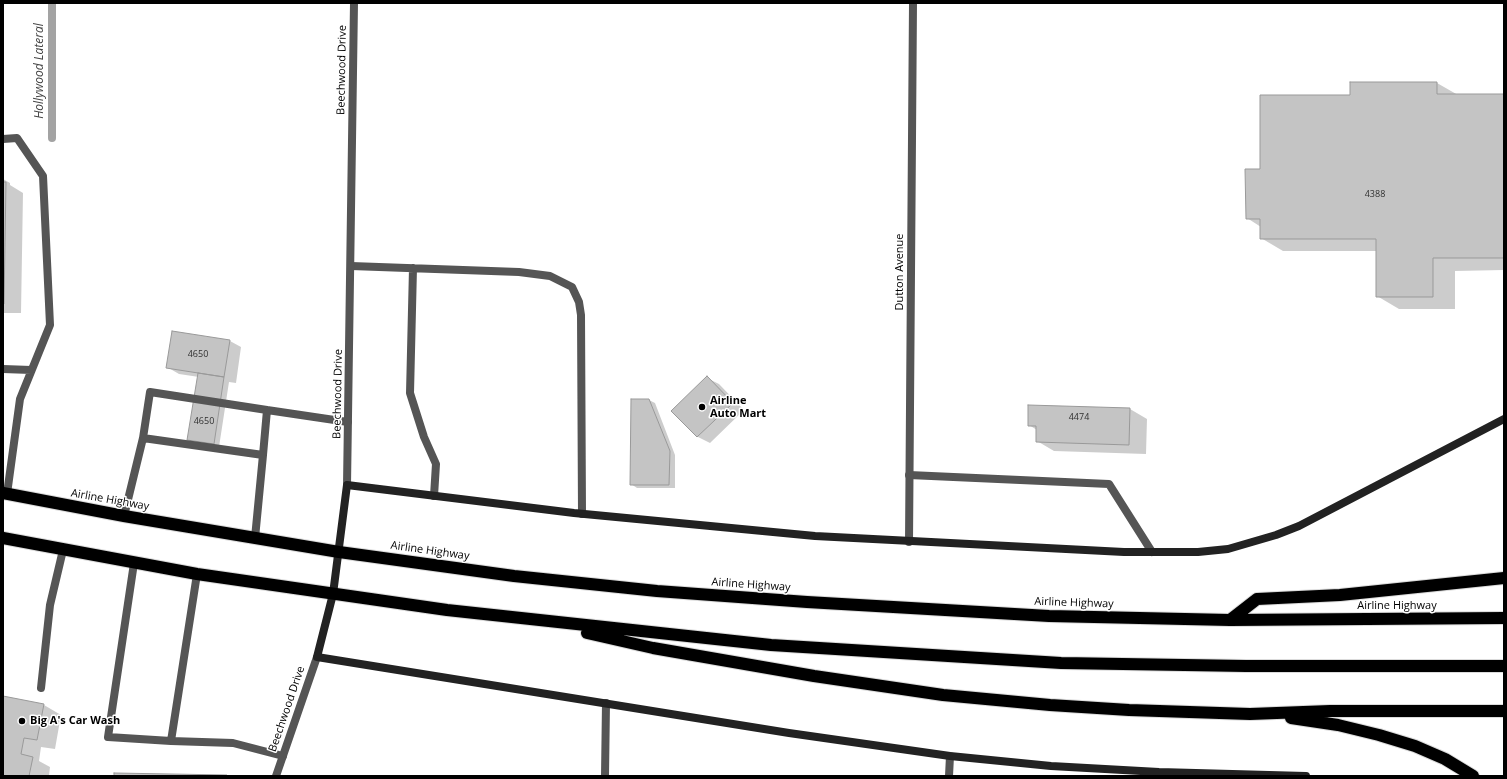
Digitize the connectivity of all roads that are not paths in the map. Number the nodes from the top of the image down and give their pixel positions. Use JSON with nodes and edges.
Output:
{"nodes":[{"id":1,"x":354,"y":3,"type":"edge"},
{"id":2,"x":913,"y":3,"type":"edge"},
{"id":3,"x":3,"y":139,"type":"edge"},
{"id":4,"x":350,"y":266,"type":"junction"},
{"id":5,"x":413,"y":268,"type":"junction"},
{"id":6,"x":3,"y":369,"type":"edge"},
{"id":7,"x":31,"y":370,"type":"junction"},
{"id":8,"x":267,"y":410,"type":"junction"},
{"id":9,"x":1504,"y":419,"type":"edge"},
{"id":10,"x":348,"y":422,"type":"junction"},
{"id":11,"x":143,"y":438,"type":"junction"},
{"id":12,"x":263,"y":455,"type":"junction"},
{"id":13,"x":909,"y":475,"type":"junction"},
{"id":14,"x":347,"y":485,"type":"junction"},
{"id":15,"x":5,"y":494,"type":"edge"},
{"id":16,"x":434,"y":496,"type":"junction"},
{"id":17,"x":582,"y":514,"type":"junction"},
{"id":18,"x":124,"y":516,"type":"junction"},
{"id":19,"x":3,"y":538,"type":"edge"},
{"id":20,"x":255,"y":538,"type":"junction"},
{"id":21,"x":909,"y":542,"type":"junction"},
{"id":22,"x":63,"y":550,"type":"junction"},
{"id":23,"x":339,"y":552,"type":"junction"},
{"id":24,"x":1152,"y":552,"type":"junction"},
{"id":25,"x":134,"y":563,"type":"junction"},
{"id":26,"x":197,"y":574,"type":"junction"},
{"id":27,"x":1504,"y":578,"type":"edge"},
{"id":28,"x":333,"y":594,"type":"junction"},
{"id":29,"x":1504,"y":618,"type":"edge"},
{"id":30,"x":1230,"y":620,"type":"junction"},
{"id":31,"x":539,"y":621,"type":"junction"},
{"id":32,"x":317,"y":657,"type":"junction"},
{"id":33,"x":1504,"y":666,"type":"edge"},
{"id":34,"x":41,"y":688,"type":"dead end"},
{"id":35,"x":606,"y":703,"type":"junction"},
{"id":36,"x":1504,"y":711,"type":"edge"},
{"id":37,"x":1250,"y":714,"type":"junction"},
{"id":38,"x":171,"y":741,"type":"junction"},
{"id":39,"x":283,"y":756,"type":"junction"},
{"id":40,"x":950,"y":756,"type":"junction"},
{"id":41,"x":276,"y":776,"type":"edge"},
{"id":42,"x":605,"y":776,"type":"edge"},
{"id":43,"x":949,"y":776,"type":"edge"},
{"id":44,"x":1306,"y":776,"type":"edge"},
{"id":45,"x":1473,"y":776,"type":"edge"}],
"edges":[{"from":1,"to":4,"type":"street","name":"Beechwood Drive"},
{"from":2,"to":13,"type":"street","name":"Dutton Avenue"},
{"from":3,"to":7,"type":"street"},
{"from":4,"to":5,"type":"street"},
{"from":4,"to":10,"type":"street","name":"Beechwood Drive"},
{"from":5,"to":16,"type":"street"},
{"from":5,"to":17,"type":"street"},
{"from":6,"to":7,"type":"street"},
{"from":7,"to":15,"type":"street"},
{"from":8,"to":10,"type":"street"},
{"from":8,"to":11,"type":"street"},
{"from":8,"to":12,"type":"street"},
{"from":9,"to":24,"type":"street"},
{"from":10,"to":14,"type":"street","name":"Beechwood Drive"},
{"from":11,"to":12,"type":"street"},
{"from":11,"to":18,"type":"street"},
{"from":12,"to":20,"type":"street"},
{"from":13,"to":21,"type":"street","name":"Dutton Avenue"},
{"from":13,"to":24,"type":"street"},
{"from":14,"to":16,"type":"street"},
{"from":14,"to":23,"type":"street","name":"Beechwood Drive"},
{"from":15,"to":18,"type":"highway","name":"Airline Highway"},
{"from":16,"to":17,"type":"street"},
{"from":17,"to":21,"type":"street"},
{"from":18,"to":20,"type":"highway","name":"Airline Highway"},
{"from":19,"to":22,"type":"highway"},
{"from":20,"to":23,"type":"highway","name":"Airline Highway"},
{"from":21,"to":24,"type":"street"},
{"from":22,"to":25,"type":"highway"},
{"from":22,"to":34,"type":"street"},
{"from":23,"to":28,"type":"street","name":"Beechwood Drive"},
{"from":23,"to":30,"type":"highway","name":"Airline Highway"},
{"from":25,"to":26,"type":"highway"},
{"from":25,"to":38,"type":"street"},
{"from":26,"to":28,"type":"highway"},
{"from":26,"to":38,"type":"street"},
{"from":27,"to":30,"type":"highway"},
{"from":28,"to":31,"type":"highway"},
{"from":28,"to":32,"type":"street","name":"Beechwood Drive"},
{"from":29,"to":30,"type":"highway","name":"Airline Highway"},
{"from":31,"to":33,"type":"highway"},
{"from":31,"to":37,"type":"highway"},
{"from":32,"to":35,"type":"street"},
{"from":32,"to":39,"type":"street","name":"Beechwood Drive"},
{"from":35,"to":40,"type":"street"},
{"from":35,"to":42,"type":"street"},
{"from":36,"to":37,"type":"highway"},
{"from":37,"to":45,"type":"highway"},
{"from":38,"to":39,"type":"street"},
{"from":39,"to":41,"type":"street","name":"Beechwood Drive"},
{"from":40,"to":43,"type":"street"},
{"from":40,"to":44,"type":"street"}]}
